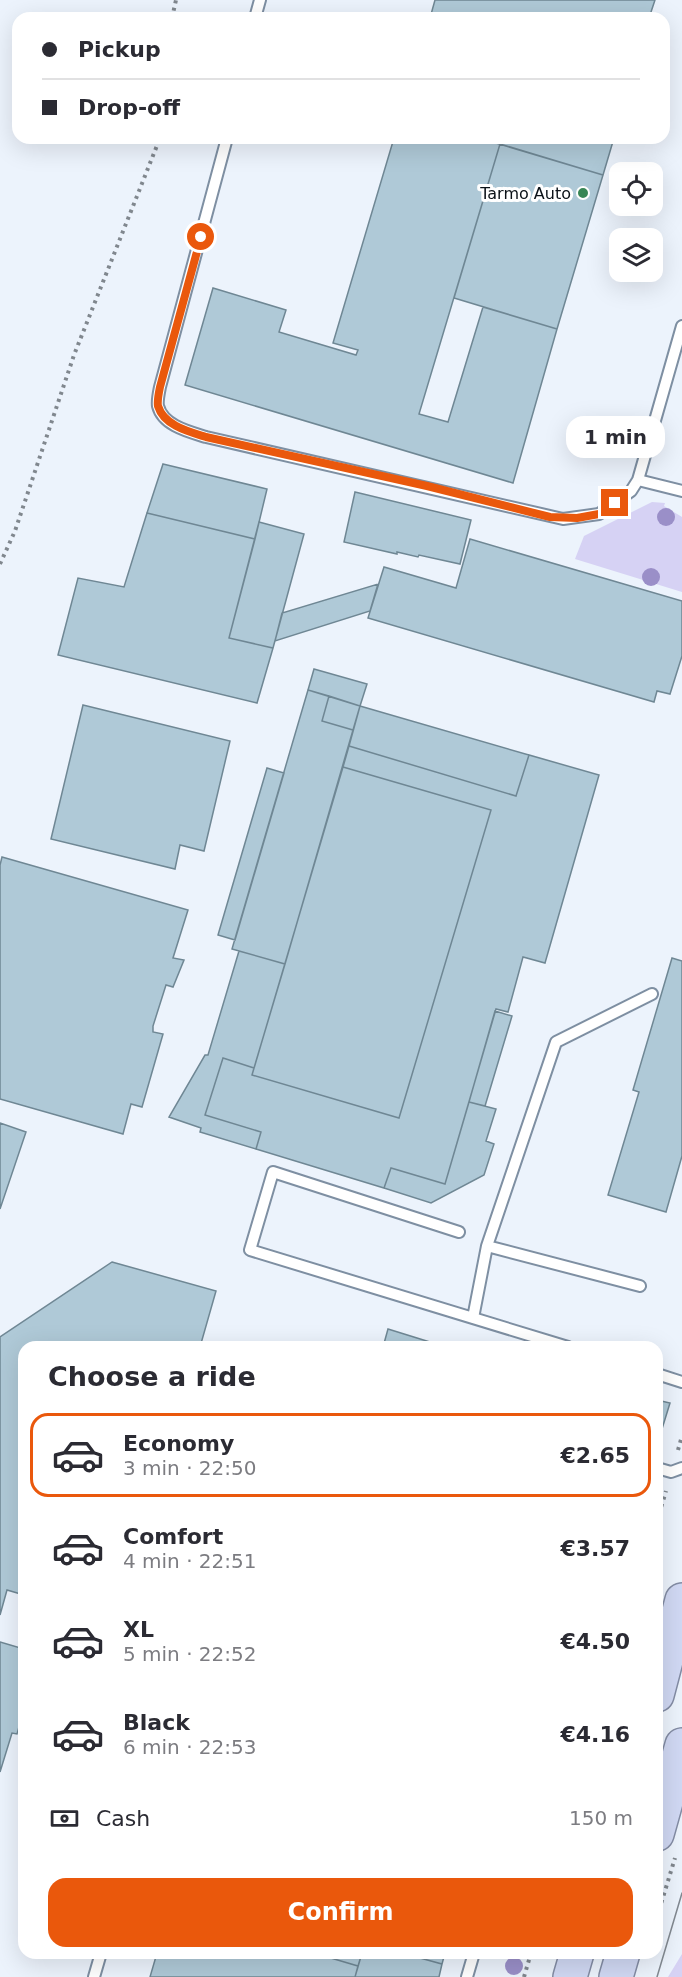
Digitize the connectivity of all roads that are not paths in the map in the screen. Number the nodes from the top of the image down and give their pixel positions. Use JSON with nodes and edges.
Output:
{"nodes":[{"id":1,"x":225,"y":144,"type":"edge"},
{"id":2,"x":682,"y":326,"type":"edge"},
{"id":3,"x":638,"y":480,"type":"junction"},
{"id":4,"x":682,"y":490,"type":"edge"},
{"id":5,"x":652,"y":994,"type":"dead end"},
{"id":6,"x":459,"y":1232,"type":"dead end"},
{"id":7,"x":487,"y":1246,"type":"junction"},
{"id":8,"x":640,"y":1286,"type":"dead end"},
{"id":9,"x":474,"y":1318,"type":"junction"},
{"id":10,"x":549,"y":1341,"type":"edge"},
{"id":11,"x":663,"y":1376,"type":"edge"},
{"id":12,"x":682,"y":1382,"type":"edge"},
{"id":13,"x":682,"y":1468,"type":"edge"},
{"id":14,"x":663,"y":1470,"type":"edge"},
{"id":15,"x":682,"y":1600,"type":"edge"},
{"id":16,"x":663,"y":1672,"type":"edge"},
{"id":17,"x":682,"y":1745,"type":"edge"},
{"id":18,"x":666,"y":1844,"type":"edge"},
{"id":19,"x":99,"y":1959,"type":"edge"},
{"id":20,"x":472,"y":1959,"type":"edge"},
{"id":21,"x":576,"y":1959,"type":"edge"},
{"id":22,"x":621,"y":1959,"type":"edge"},
{"id":23,"x":94,"y":1977,"type":"edge"},
{"id":24,"x":467,"y":1977,"type":"edge"},
{"id":25,"x":570,"y":1977,"type":"edge"},
{"id":26,"x":616,"y":1977,"type":"edge"}],
"edges":[{"from":1,"to":3,"type":"lane"},
{"from":2,"to":3,"type":"lane"},
{"from":3,"to":4,"type":"lane"},
{"from":5,"to":7,"type":"lane"},
{"from":6,"to":9,"type":"lane"},
{"from":7,"to":8,"type":"lane"},
{"from":7,"to":9,"type":"lane"},
{"from":9,"to":10,"type":"lane"},
{"from":11,"to":12,"type":"lane"},
{"from":13,"to":14,"type":"lane"},
{"from":15,"to":16,"type":"highway"},
{"from":17,"to":18,"type":"highway"},
{"from":19,"to":23,"type":"lane"},
{"from":20,"to":24,"type":"lane"},
{"from":21,"to":25,"type":"highway"},
{"from":22,"to":26,"type":"highway"}]}
